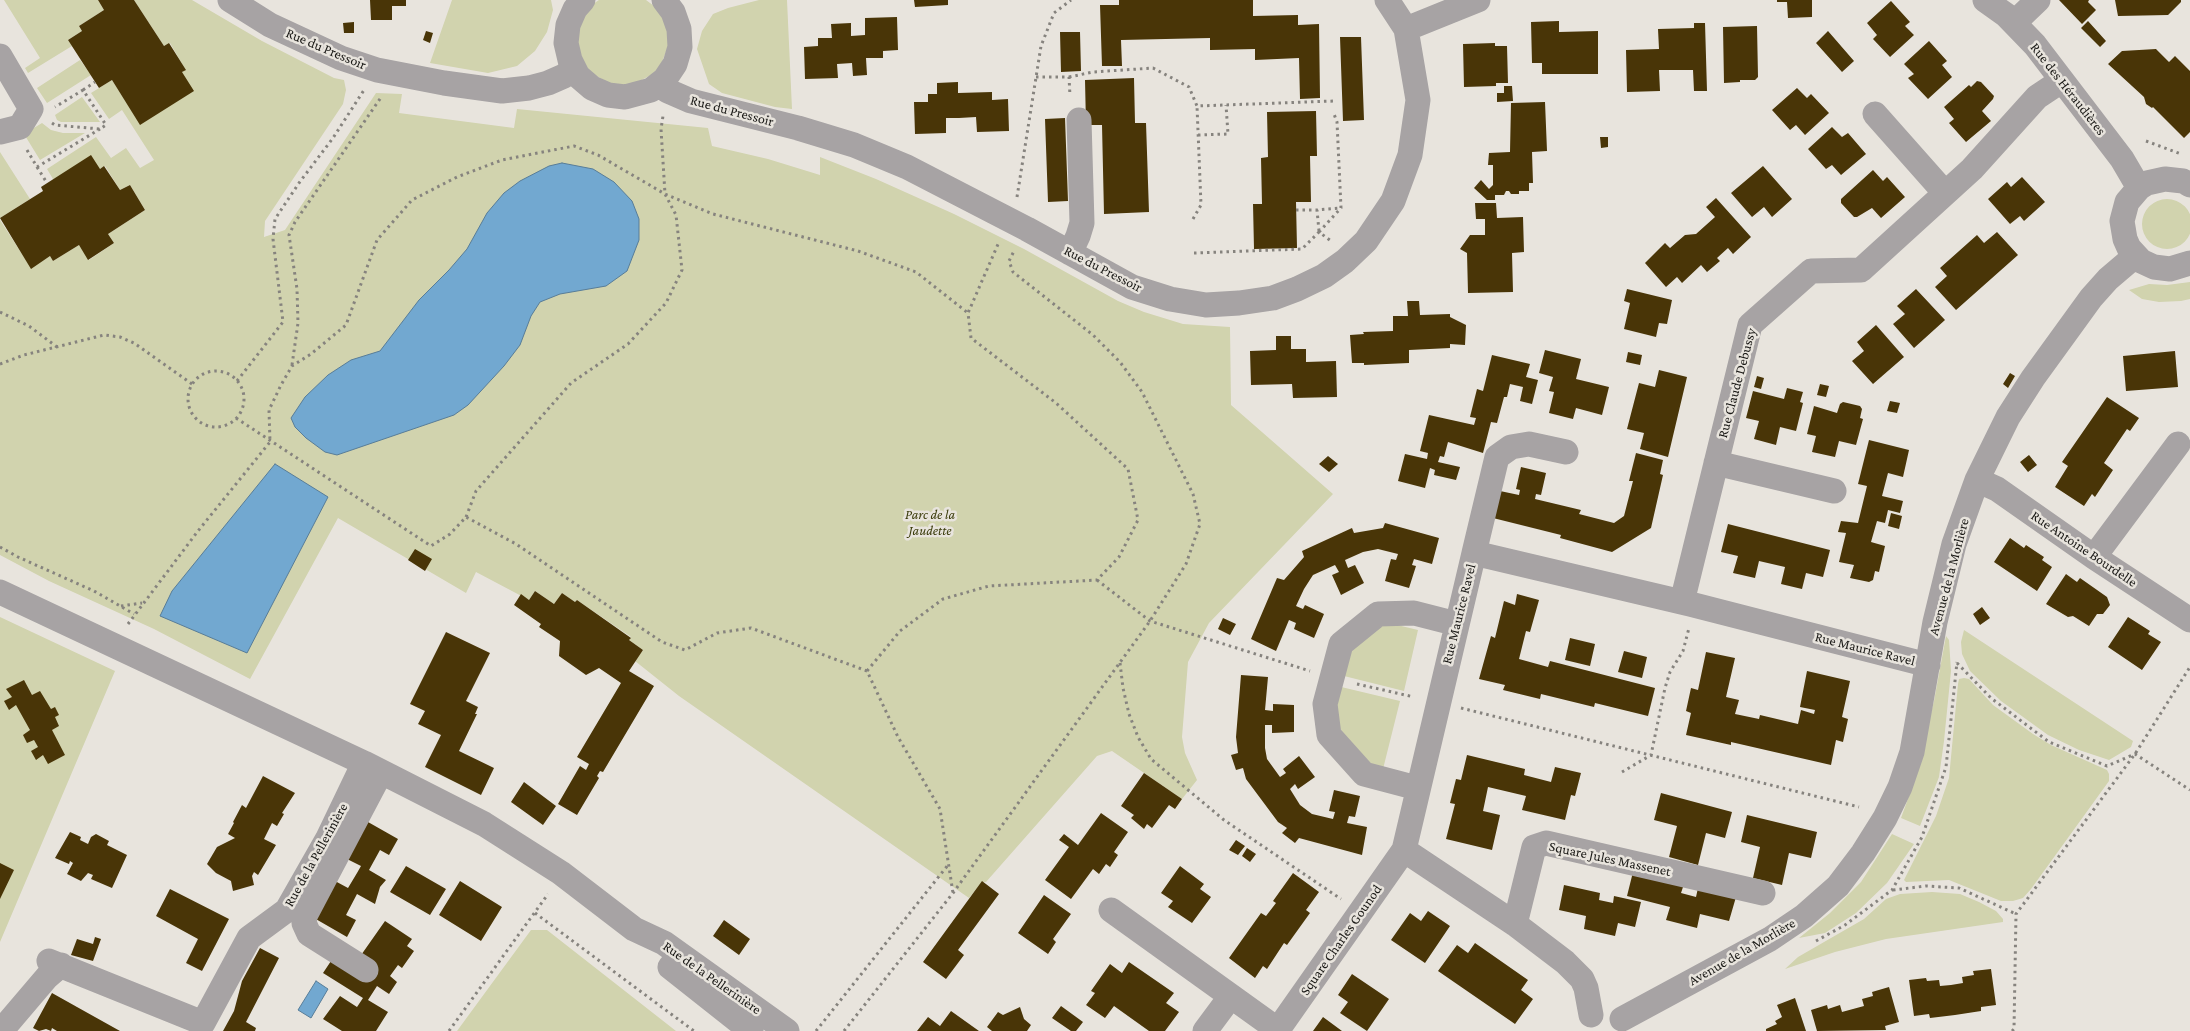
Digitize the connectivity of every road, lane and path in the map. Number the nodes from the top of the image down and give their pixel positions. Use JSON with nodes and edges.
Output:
{"nodes":[{"id":1,"x":230,"y":0,"type":"edge"},
{"id":2,"x":583,"y":0,"type":"edge"},
{"id":3,"x":1071,"y":0,"type":"edge"},
{"id":4,"x":1387,"y":0,"type":"edge"},
{"id":5,"x":1478,"y":0,"type":"edge"},
{"id":6,"x":1985,"y":0,"type":"edge"},
{"id":7,"x":2038,"y":0,"type":"edge"},
{"id":8,"x":670,"y":2,"type":"edge"},
{"id":9,"x":2014,"y":23,"type":"junction"},
{"id":10,"x":1406,"y":29,"type":"junction"},
{"id":11,"x":0,"y":56,"type":"edge"},
{"id":12,"x":573,"y":68,"type":"junction"},
{"id":13,"x":1036,"y":77,"type":"junction"},
{"id":14,"x":1069,"y":77,"type":"junction"},
{"id":15,"x":2061,"y":81,"type":"junction"},
{"id":16,"x":95,"y":82,"type":"dead end"},
{"id":17,"x":370,"y":82,"type":"dead end"},
{"id":18,"x":659,"y":85,"type":"junction"},
{"id":19,"x":83,"y":90,"type":"junction"},
{"id":20,"x":384,"y":94,"type":"dead end"},
{"id":21,"x":1334,"y":101,"type":"dead end"},
{"id":22,"x":1226,"y":104,"type":"junction"},
{"id":23,"x":1197,"y":106,"type":"junction"},
{"id":24,"x":50,"y":110,"type":"dead end"},
{"id":25,"x":1334,"y":114,"type":"dead end"},
{"id":26,"x":1875,"y":114,"type":"dead end"},
{"id":27,"x":664,"y":115,"type":"dead end"},
{"id":28,"x":49,"y":120,"type":"dead end"},
{"id":29,"x":1080,"y":120,"type":"joint"},
{"id":30,"x":100,"y":129,"type":"junction"},
{"id":31,"x":7,"y":130,"type":"edge"},
{"id":32,"x":1198,"y":136,"type":"junction"},
{"id":33,"x":2146,"y":141,"type":"dead end"},
{"id":34,"x":2186,"y":156,"type":"dead end"},
{"id":35,"x":38,"y":167,"type":"junction"},
{"id":36,"x":47,"y":183,"type":"dead end"},
{"id":37,"x":2190,"y":185,"type":"edge"},
{"id":38,"x":2139,"y":188,"type":"junction"},
{"id":39,"x":1945,"y":193,"type":"junction"},
{"id":40,"x":665,"y":194,"type":"junction"},
{"id":41,"x":1016,"y":200,"type":"dead end"},
{"id":42,"x":1340,"y":208,"type":"junction"},
{"id":43,"x":1296,"y":210,"type":"dead end"},
{"id":44,"x":1318,"y":210,"type":"junction"},
{"id":45,"x":1193,"y":219,"type":"dead end"},
{"id":46,"x":1319,"y":232,"type":"junction"},
{"id":47,"x":1001,"y":238,"type":"dead end"},
{"id":48,"x":1017,"y":246,"type":"dead end"},
{"id":49,"x":1338,"y":246,"type":"dead end"},
{"id":50,"x":1070,"y":253,"type":"junction"},
{"id":51,"x":1194,"y":253,"type":"dead end"},
{"id":52,"x":2135,"y":256,"type":"junction"},
{"id":53,"x":2190,"y":263,"type":"edge"},
{"id":54,"x":0,"y":312,"type":"edge"},
{"id":55,"x":968,"y":313,"type":"junction"},
{"id":56,"x":57,"y":348,"type":"junction"},
{"id":57,"x":0,"y":364,"type":"edge"},
{"id":58,"x":292,"y":366,"type":"junction"},
{"id":59,"x":237,"y":381,"type":"junction"},
{"id":60,"x":192,"y":384,"type":"junction"},
{"id":61,"x":236,"y":418,"type":"junction"},
{"id":62,"x":270,"y":442,"type":"junction"},
{"id":63,"x":2178,"y":444,"type":"dead end"},
{"id":64,"x":1566,"y":452,"type":"dead end"},
{"id":65,"x":1716,"y":463,"type":"junction"},
{"id":66,"x":1977,"y":480,"type":"junction"},
{"id":67,"x":1834,"y":492,"type":"dead end"},
{"id":68,"x":466,"y":517,"type":"junction"},
{"id":69,"x":0,"y":547,"type":"edge"},
{"id":70,"x":1474,"y":553,"type":"junction"},
{"id":71,"x":2094,"y":557,"type":"junction"},
{"id":72,"x":1097,"y":580,"type":"junction"},
{"id":73,"x":0,"y":592,"type":"edge"},
{"id":74,"x":1682,"y":602,"type":"junction"},
{"id":75,"x":142,"y":603,"type":"junction"},
{"id":76,"x":120,"y":606,"type":"junction"},
{"id":77,"x":134,"y":614,"type":"junction"},
{"id":78,"x":2190,"y":620,"type":"edge"},
{"id":79,"x":1150,"y":621,"type":"junction"},
{"id":80,"x":127,"y":624,"type":"dead end"},
{"id":81,"x":1457,"y":624,"type":"junction"},
{"id":82,"x":1690,"y":626,"type":"dead end"},
{"id":83,"x":1120,"y":662,"type":"junction"},
{"id":84,"x":1957,"y":662,"type":"dead end"},
{"id":85,"x":1928,"y":665,"type":"junction"},
{"id":86,"x":2190,"y":667,"type":"edge"},
{"id":87,"x":867,"y":671,"type":"junction"},
{"id":88,"x":1332,"y":678,"type":"junction"},
{"id":89,"x":1438,"y":703,"type":"junction"},
{"id":90,"x":2135,"y":754,"type":"junction"},
{"id":91,"x":1651,"y":755,"type":"junction"},
{"id":92,"x":373,"y":768,"type":"junction"},
{"id":93,"x":1622,"y":772,"type":"dead end"},
{"id":94,"x":1417,"y":788,"type":"junction"},
{"id":95,"x":2190,"y":790,"type":"edge"},
{"id":96,"x":1859,"y":807,"type":"dead end"},
{"id":97,"x":1404,"y":850,"type":"junction"},
{"id":98,"x":948,"y":865,"type":"dead end"},
{"id":99,"x":561,"y":874,"type":"junction"},
{"id":100,"x":1892,"y":890,"type":"dead end"},
{"id":101,"x":953,"y":893,"type":"junction"},
{"id":102,"x":1763,"y":893,"type":"dead end"},
{"id":103,"x":1347,"y":903,"type":"dead end"},
{"id":104,"x":1111,"y":910,"type":"dead end"},
{"id":105,"x":535,"y":912,"type":"junction"},
{"id":106,"x":2016,"y":914,"type":"junction"},
{"id":107,"x":1515,"y":924,"type":"junction"},
{"id":108,"x":634,"y":929,"type":"junction"},
{"id":109,"x":366,"y":970,"type":"dead end"},
{"id":110,"x":1231,"y":996,"type":"junction"},
{"id":111,"x":1587,"y":1023,"type":"edge"},
{"id":112,"x":1624,"y":1025,"type":"edge"},
{"id":113,"x":1278,"y":1030,"type":"edge"},
{"id":114,"x":1,"y":1031,"type":"edge"},
{"id":115,"x":449,"y":1031,"type":"edge"},
{"id":116,"x":694,"y":1031,"type":"edge"},
{"id":117,"x":751,"y":1031,"type":"edge"},
{"id":118,"x":787,"y":1031,"type":"edge"},
{"id":119,"x":816,"y":1031,"type":"edge"},
{"id":120,"x":844,"y":1031,"type":"edge"},
{"id":121,"x":1205,"y":1031,"type":"edge"},
{"id":122,"x":2012,"y":1031,"type":"edge"}],
"edges":[{"from":1,"to":12,"type":"street","name":"Rue du Pressoir"},
{"from":2,"to":12,"type":"street"},
{"from":3,"to":13,"type":"path"},
{"from":4,"to":10,"type":"street","name":"Rue du Pressoir"},
{"from":5,"to":10,"type":"street"},
{"from":6,"to":9,"type":"street","name":"Rue des Héraudières"},
{"from":7,"to":9,"type":"street"},
{"from":8,"to":18,"type":"street"},
{"from":9,"to":15,"type":"street","name":"Rue des Héraudières"},
{"from":10,"to":50,"type":"street","name":"Rue du Pressoir"},
{"from":11,"to":31,"type":"street"},
{"from":12,"to":18,"type":"street"},
{"from":13,"to":14,"type":"path"},
{"from":13,"to":41,"type":"path"},
{"from":14,"to":23,"type":"path"},
{"from":14,"to":29,"type":"path"},
{"from":15,"to":38,"type":"street","name":"Rue des Héraudières"},
{"from":15,"to":39,"type":"street","name":"Rue Claude Debussy"},
{"from":16,"to":19,"type":"path"},
{"from":17,"to":59,"type":"path"},
{"from":18,"to":50,"type":"street","name":"Rue du Pressoir"},
{"from":19,"to":24,"type":"path"},
{"from":19,"to":30,"type":"path"},
{"from":20,"to":58,"type":"path"},
{"from":21,"to":22,"type":"path"},
{"from":22,"to":23,"type":"path"},
{"from":22,"to":32,"type":"path"},
{"from":23,"to":32,"type":"path"},
{"from":25,"to":42,"type":"path"},
{"from":26,"to":39,"type":"street"},
{"from":27,"to":40,"type":"path"},
{"from":28,"to":30,"type":"path"},
{"from":29,"to":50,"type":"street"},
{"from":30,"to":35,"type":"path"},
{"from":31,"to":35,"type":"path"},
{"from":32,"to":45,"type":"path"},
{"from":33,"to":34,"type":"path"},
{"from":35,"to":36,"type":"path"},
{"from":37,"to":38,"type":"street"},
{"from":38,"to":52,"type":"street"},
{"from":39,"to":65,"type":"street","name":"Rue Claude Debussy"},
{"from":40,"to":55,"type":"path"},
{"from":40,"to":58,"type":"path"},
{"from":40,"to":68,"type":"path"},
{"from":42,"to":44,"type":"path"},
{"from":42,"to":46,"type":"path"},
{"from":43,"to":44,"type":"path"},
{"from":44,"to":46,"type":"path"},
{"from":46,"to":49,"type":"path"},
{"from":46,"to":51,"type":"path"},
{"from":47,"to":55,"type":"path"},
{"from":48,"to":79,"type":"path"},
{"from":52,"to":53,"type":"street"},
{"from":52,"to":66,"type":"street","name":"Avenue de la Morlière"},
{"from":54,"to":56,"type":"path"},
{"from":55,"to":72,"type":"path"},
{"from":56,"to":57,"type":"path"},
{"from":56,"to":60,"type":"path"},
{"from":58,"to":62,"type":"path"},
{"from":59,"to":60,"type":"path"},
{"from":59,"to":61,"type":"path"},
{"from":60,"to":61,"type":"path"},
{"from":61,"to":62,"type":"path"},
{"from":62,"to":68,"type":"path"},
{"from":62,"to":75,"type":"path"},
{"from":63,"to":71,"type":"street"},
{"from":64,"to":70,"type":"street"},
{"from":65,"to":67,"type":"street"},
{"from":65,"to":74,"type":"street","name":"Rue Claude Debussy"},
{"from":66,"to":71,"type":"street","name":"Rue Antoine Bourdelle"},
{"from":66,"to":85,"type":"street","name":"Avenue de la Morlière"},
{"from":68,"to":87,"type":"path"},
{"from":69,"to":76,"type":"path"},
{"from":70,"to":74,"type":"street","name":"Rue Maurice Ravel"},
{"from":70,"to":81,"type":"street","name":"Rue Maurice Ravel"},
{"from":71,"to":78,"type":"street","name":"Rue Antoine Bourdelle"},
{"from":72,"to":79,"type":"path"},
{"from":72,"to":87,"type":"path"},
{"from":73,"to":92,"type":"street","name":"Rue de la Pellerinière"},
{"from":74,"to":85,"type":"street","name":"Rue Maurice Ravel"},
{"from":75,"to":76,"type":"path"},
{"from":75,"to":77,"type":"path"},
{"from":76,"to":77,"type":"path"},
{"from":77,"to":80,"type":"path"},
{"from":79,"to":83,"type":"path"},
{"from":79,"to":88,"type":"path"},
{"from":81,"to":88,"type":"street"},
{"from":81,"to":89,"type":"street","name":"Rue Maurice Ravel"},
{"from":82,"to":91,"type":"path"},
{"from":83,"to":101,"type":"path"},
{"from":83,"to":103,"type":"path"},
{"from":84,"to":90,"type":"path"},
{"from":85,"to":112,"type":"street","name":"Avenue de la Morlière"},
{"from":86,"to":90,"type":"path"},
{"from":87,"to":101,"type":"path"},
{"from":88,"to":89,"type":"path"},
{"from":88,"to":94,"type":"street"},
{"from":89,"to":91,"type":"path"},
{"from":89,"to":94,"type":"street","name":"Rue Maurice Ravel"},
{"from":90,"to":95,"type":"path"},
{"from":90,"to":106,"type":"path"},
{"from":91,"to":93,"type":"path"},
{"from":91,"to":96,"type":"path"},
{"from":92,"to":99,"type":"street","name":"Rue de la Pellerinière"},
{"from":92,"to":109,"type":"street"},
{"from":92,"to":114,"type":"street","name":"Rue de la Pellerinière"},
{"from":94,"to":97,"type":"street","name":"Rue Maurice Ravel"},
{"from":97,"to":107,"type":"street"},
{"from":97,"to":113,"type":"street","name":"Square Charles Gounod"},
{"from":98,"to":119,"type":"path"},
{"from":99,"to":105,"type":"path"},
{"from":99,"to":108,"type":"street","name":"Rue de la Pellerinière"},
{"from":100,"to":106,"type":"path"},
{"from":101,"to":120,"type":"path"},
{"from":102,"to":107,"type":"street","name":"Square Jules Massenet"},
{"from":104,"to":110,"type":"street","name":"Square Charles Gounod"},
{"from":105,"to":115,"type":"path"},
{"from":105,"to":116,"type":"path"},
{"from":106,"to":122,"type":"path"},
{"from":107,"to":111,"type":"street"},
{"from":108,"to":117,"type":"street","name":"Rue de la Pellerinière"},
{"from":108,"to":118,"type":"street","name":"Rue de la Pellerinière"},
{"from":110,"to":113,"type":"street","name":"Square Charles Gounod"},
{"from":110,"to":121,"type":"street"},
{"from":111,"to":112,"type":"street"}]}
